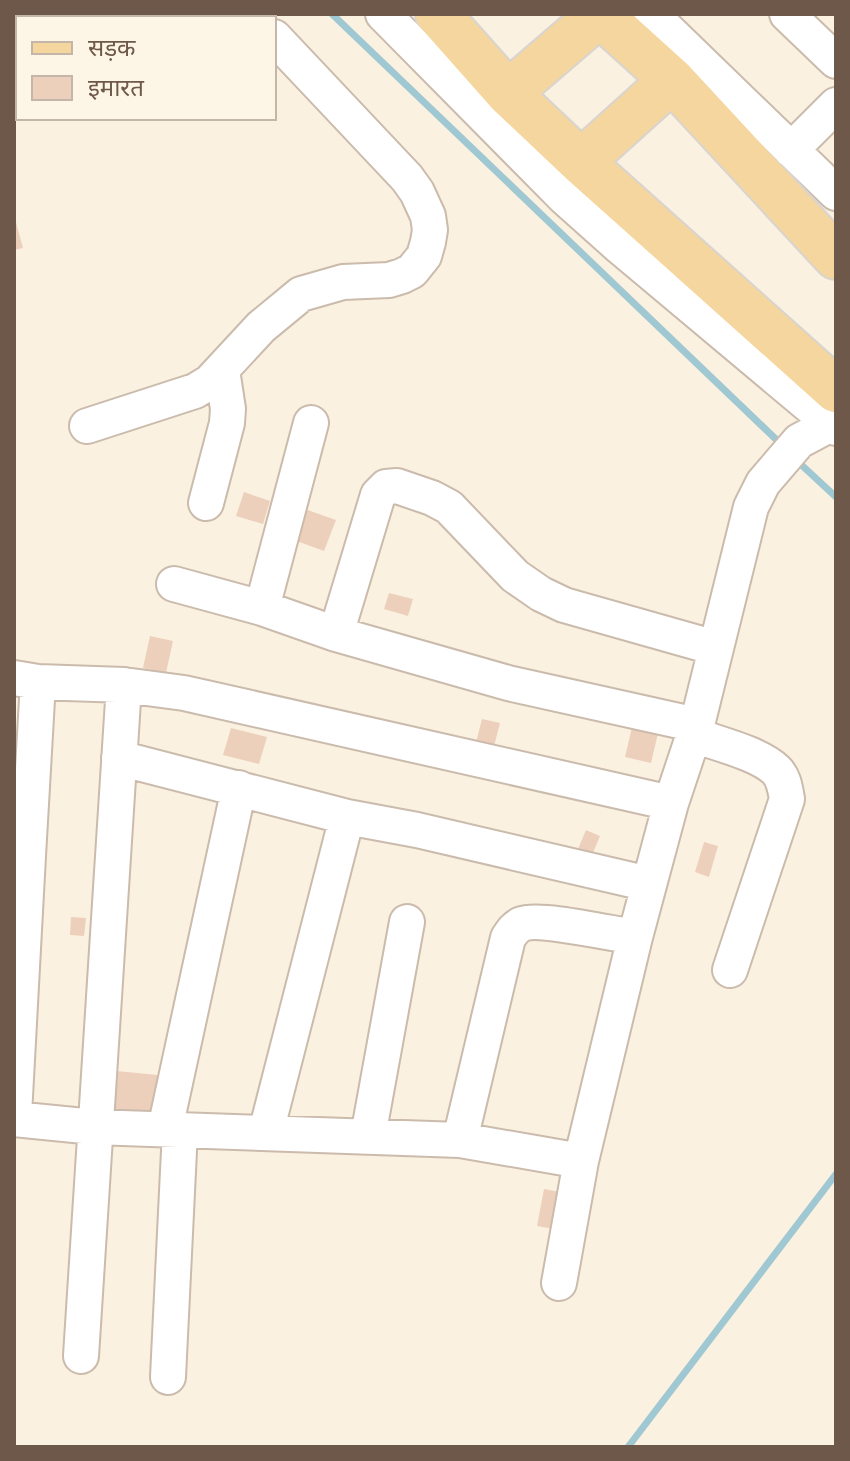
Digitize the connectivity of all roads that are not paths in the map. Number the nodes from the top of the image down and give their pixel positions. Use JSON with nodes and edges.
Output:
{"nodes":[{"id":1,"x":383,"y":14,"type":"edge"},
{"id":2,"x":438,"y":14,"type":"edge"},
{"id":3,"x":600,"y":14,"type":"edge"},
{"id":4,"x":651,"y":14,"type":"edge"},
{"id":5,"x":787,"y":14,"type":"edge"},
{"id":6,"x":276,"y":39,"type":"edge"},
{"id":7,"x":836,"y":61,"type":"edge"},
{"id":8,"x":672,"y":80,"type":"junction"},
{"id":9,"x":508,"y":93,"type":"junction"},
{"id":10,"x":836,"y":105,"type":"edge"},
{"id":11,"x":791,"y":150,"type":"junction"},
{"id":12,"x":581,"y":162,"type":"junction"},
{"id":13,"x":836,"y":193,"type":"edge"},
{"id":14,"x":836,"y":257,"type":"edge"},
{"id":15,"x":222,"y":370,"type":"junction"},
{"id":16,"x":834,"y":414,"type":"edge"},
{"id":17,"x":311,"y":423,"type":"dead end"},
{"id":18,"x":87,"y":426,"type":"dead end"},
{"id":19,"x":206,"y":503,"type":"dead end"},
{"id":20,"x":174,"y":584,"type":"dead end"},
{"id":21,"x":262,"y":608,"type":"junction"},
{"id":22,"x":336,"y":634,"type":"junction"},
{"id":23,"x":716,"y":648,"type":"junction"},
{"id":24,"x":26,"y":680,"type":"edge"},
{"id":25,"x":124,"y":685,"type":"junction"},
{"id":26,"x":696,"y":730,"type":"junction"},
{"id":27,"x":119,"y":758,"type":"junction"},
{"id":28,"x":239,"y":788,"type":"junction"},
{"id":29,"x":671,"y":803,"type":"junction"},
{"id":30,"x":347,"y":817,"type":"junction"},
{"id":31,"x":21,"y":856,"type":"edge"},
{"id":32,"x":649,"y":884,"type":"junction"},
{"id":33,"x":407,"y":922,"type":"dead end"},
{"id":34,"x":635,"y":937,"type":"junction"},
{"id":35,"x":19,"y":954,"type":"edge"},
{"id":36,"x":730,"y":970,"type":"dead end"},
{"id":37,"x":14,"y":1117,"type":"edge"},
{"id":38,"x":94,"y":1127,"type":"junction"},
{"id":39,"x":173,"y":1129,"type":"junction"},
{"id":40,"x":266,"y":1132,"type":"junction"},
{"id":41,"x":368,"y":1136,"type":"junction"},
{"id":42,"x":460,"y":1140,"type":"junction"},
{"id":43,"x":581,"y":1161,"type":"junction"},
{"id":44,"x":559,"y":1283,"type":"dead end"},
{"id":45,"x":81,"y":1356,"type":"dead end"},
{"id":46,"x":168,"y":1377,"type":"dead end"}],
"edges":[{"from":1,"to":16,"type":"street"},
{"from":2,"to":9,"type":"main road"},
{"from":3,"to":8,"type":"main road"},
{"from":3,"to":9,"type":"main road"},
{"from":4,"to":11,"type":"street"},
{"from":5,"to":7,"type":"street"},
{"from":6,"to":15,"type":"street"},
{"from":8,"to":12,"type":"main road"},
{"from":8,"to":14,"type":"main road"},
{"from":9,"to":12,"type":"main road"},
{"from":10,"to":11,"type":"street"},
{"from":11,"to":13,"type":"street"},
{"from":12,"to":16,"type":"main road"},
{"from":15,"to":18,"type":"street"},
{"from":15,"to":19,"type":"street"},
{"from":16,"to":23,"type":"street"},
{"from":17,"to":21,"type":"street"},
{"from":20,"to":21,"type":"street"},
{"from":21,"to":22,"type":"street"},
{"from":22,"to":23,"type":"street"},
{"from":22,"to":26,"type":"street"},
{"from":23,"to":26,"type":"street"},
{"from":24,"to":25,"type":"street"},
{"from":24,"to":31,"type":"street"},
{"from":25,"to":27,"type":"street"},
{"from":25,"to":29,"type":"street"},
{"from":26,"to":29,"type":"street"},
{"from":26,"to":36,"type":"street"},
{"from":27,"to":28,"type":"street"},
{"from":27,"to":38,"type":"street"},
{"from":28,"to":30,"type":"street"},
{"from":28,"to":39,"type":"street"},
{"from":29,"to":32,"type":"street"},
{"from":30,"to":32,"type":"street"},
{"from":30,"to":40,"type":"street"},
{"from":31,"to":35,"type":"street"},
{"from":32,"to":34,"type":"street"},
{"from":33,"to":41,"type":"street"},
{"from":34,"to":42,"type":"street"},
{"from":34,"to":43,"type":"street"},
{"from":35,"to":37,"type":"street"},
{"from":37,"to":38,"type":"street"},
{"from":38,"to":39,"type":"street"},
{"from":38,"to":45,"type":"street"},
{"from":39,"to":40,"type":"street"},
{"from":39,"to":46,"type":"street"},
{"from":40,"to":41,"type":"street"},
{"from":41,"to":42,"type":"street"},
{"from":42,"to":43,"type":"street"},
{"from":43,"to":44,"type":"street"}]}
